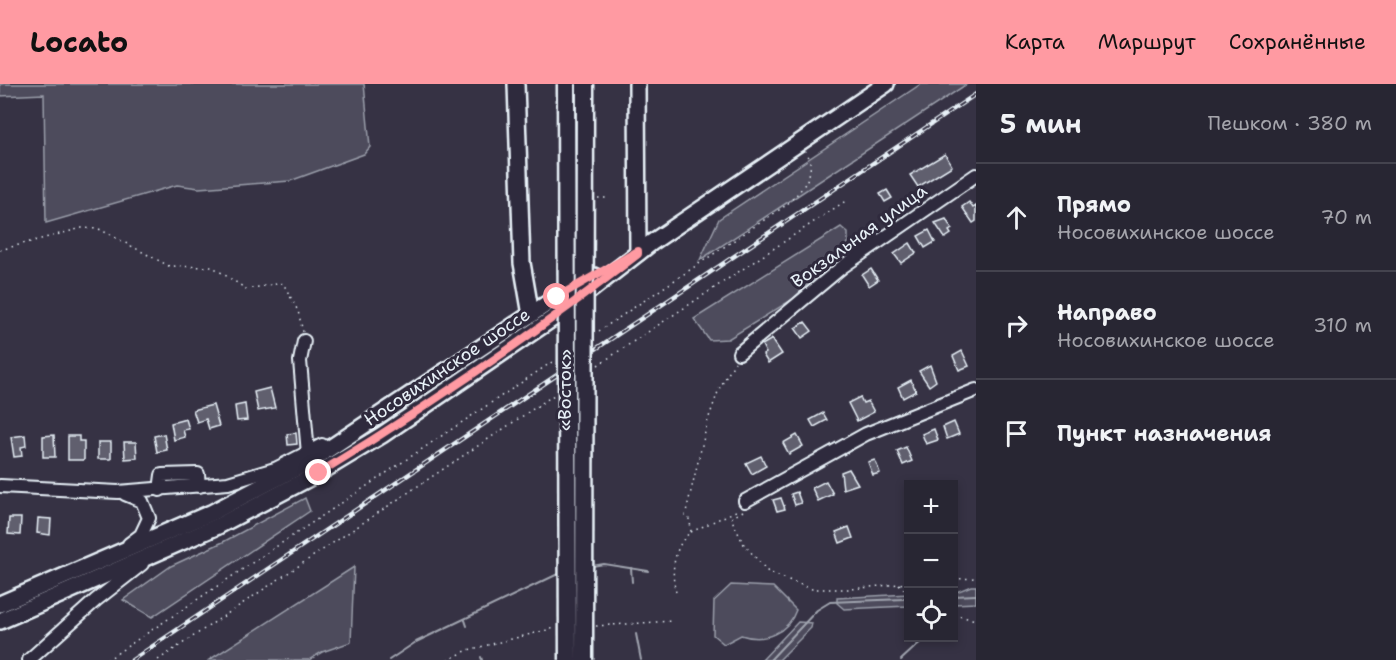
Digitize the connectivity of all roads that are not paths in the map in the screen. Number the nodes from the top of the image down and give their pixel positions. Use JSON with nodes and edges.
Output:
{"nodes":[{"id":1,"x":516,"y":84,"type":"edge"},
{"id":2,"x":566,"y":84,"type":"edge"},
{"id":3,"x":585,"y":84,"type":"edge"},
{"id":4,"x":637,"y":84,"type":"edge"},
{"id":5,"x":886,"y":84,"type":"edge"},
{"id":6,"x":976,"y":175,"type":"edge"},
{"id":7,"x":642,"y":249,"type":"junction"},
{"id":8,"x":531,"y":315,"type":"junction"},
{"id":9,"x":304,"y":341,"type":"road end"},
{"id":10,"x":739,"y":353,"type":"road end"},
{"id":11,"x":976,"y":390,"type":"edge"},
{"id":12,"x":404,"y":399,"type":"junction"},
{"id":13,"x":308,"y":454,"type":"junction"},
{"id":14,"x":0,"y":486,"type":"edge"},
{"id":15,"x":118,"y":492,"type":"junction"},
{"id":16,"x":745,"y":501,"type":"dead end"},
{"id":17,"x":156,"y":554,"type":"junction"},
{"id":18,"x":104,"y":559,"type":"junction"},
{"id":19,"x":0,"y":604,"type":"edge"},
{"id":20,"x":0,"y":621,"type":"edge"},
{"id":21,"x":29,"y":660,"type":"edge"},
{"id":22,"x":568,"y":660,"type":"edge"},
{"id":23,"x":584,"y":660,"type":"edge"}],
"edges":[{"from":1,"to":8,"type":"main road"},
{"from":2,"to":22,"type":"highway","name":"«Восток»","bridge":true},
{"from":3,"to":23,"type":"highway","name":"«Восток»","bridge":true},
{"from":4,"to":7,"type":"main road"},
{"from":5,"to":7,"type":"main road"},
{"from":6,"to":10,"type":"street","name":"Вокзальная улица"},
{"from":7,"to":8,"type":"main road","name":"Носовихинское шоссе"},
{"from":7,"to":17,"type":"main road","name":"Носовихинское шоссе"},
{"from":8,"to":12,"type":"main road","name":"Носовихинское шоссе"},
{"from":9,"to":13,"type":"street"},
{"from":11,"to":16,"type":"street"},
{"from":12,"to":13,"type":"street"},
{"from":12,"to":18,"type":"main road","name":"Носовихинское шоссе"},
{"from":13,"to":15,"type":"street"},
{"from":14,"to":15,"type":"street"},
{"from":15,"to":18,"type":"street"},
{"from":17,"to":20,"type":"main road","name":"Носовихинское шоссе"},
{"from":17,"to":21,"type":"street"},
{"from":18,"to":19,"type":"main road","name":"Носовихинское шоссе"}]}
